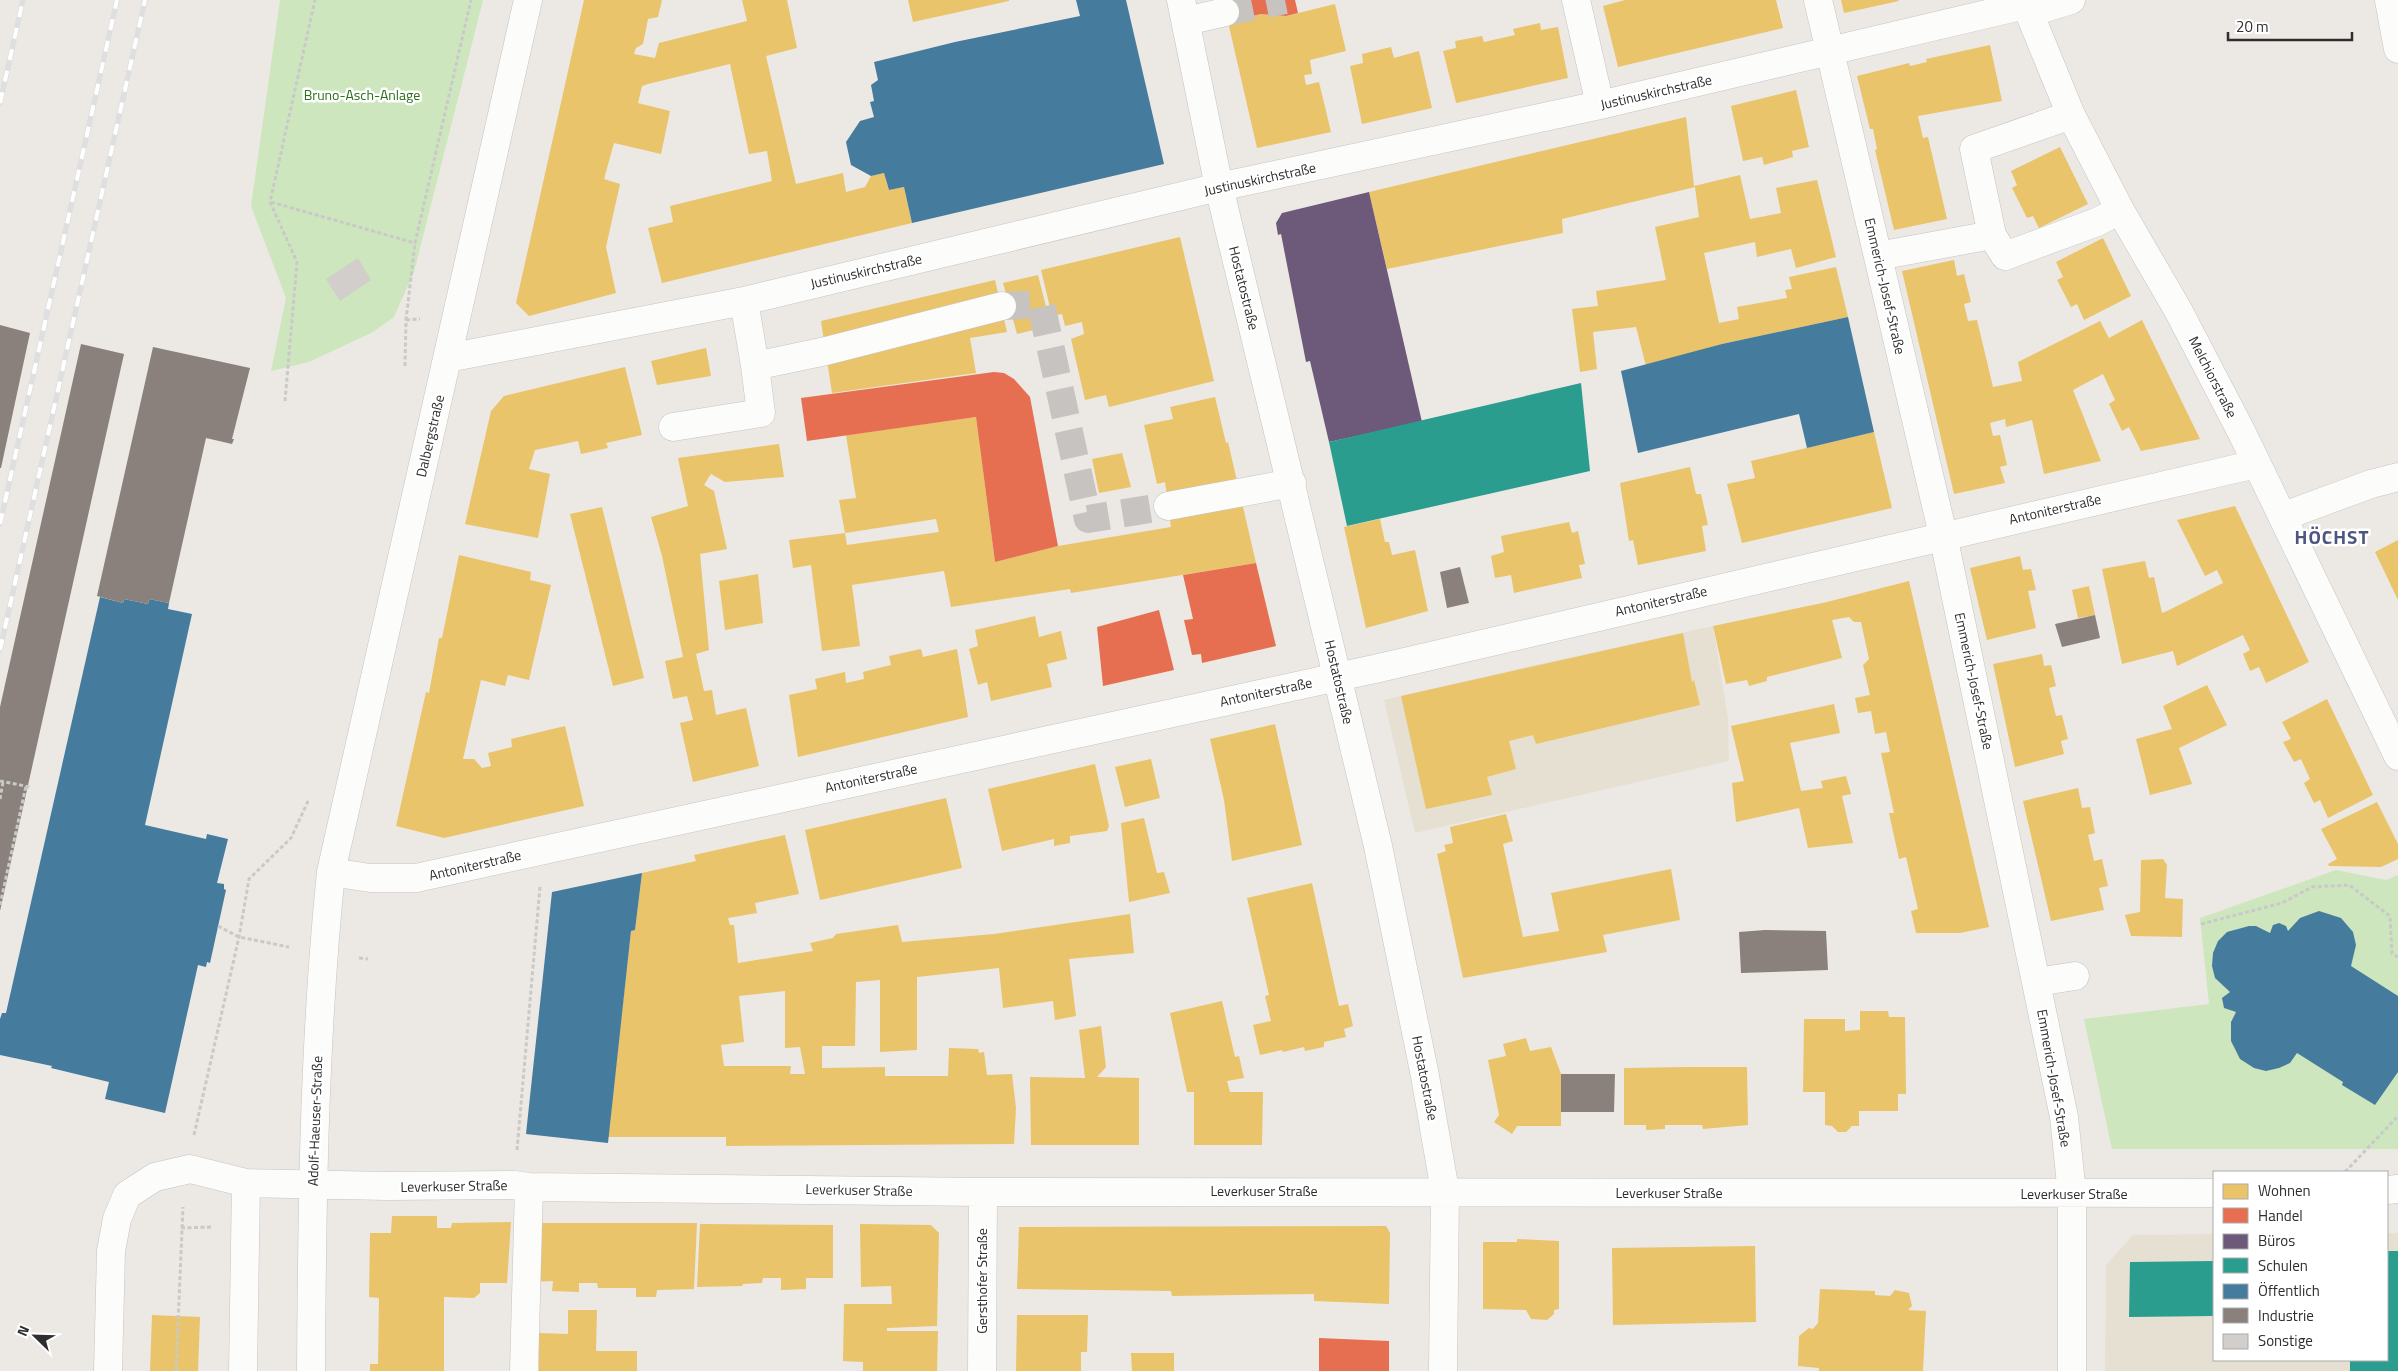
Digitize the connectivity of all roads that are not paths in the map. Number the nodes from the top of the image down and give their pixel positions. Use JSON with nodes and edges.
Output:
{"nodes":[{"id":1,"x":528,"y":0,"type":"edge"},
{"id":2,"x":1576,"y":0,"type":"edge"},
{"id":3,"x":1818,"y":0,"type":"edge"},
{"id":4,"x":2071,"y":0,"type":"edge"},
{"id":5,"x":2389,"y":0,"type":"edge"},
{"id":6,"x":2025,"y":2,"type":"edge"},
{"id":7,"x":1183,"y":11,"type":"edge"},
{"id":8,"x":1226,"y":12,"type":"tunnel mouth"},
{"id":9,"x":2398,"y":48,"type":"edge"},
{"id":10,"x":1830,"y":50,"type":"junction"},
{"id":11,"x":1600,"y":105,"type":"junction"},
{"id":12,"x":2071,"y":115,"type":"junction"},
{"id":13,"x":1220,"y":187,"type":"junction"},
{"id":14,"x":2120,"y":210,"type":"junction"},
{"id":15,"x":1992,"y":236,"type":"junction"},
{"id":16,"x":1878,"y":256,"type":"junction"},
{"id":17,"x":744,"y":301,"type":"junction"},
{"id":18,"x":1002,"y":306,"type":"tunnel mouth"},
{"id":19,"x":448,"y":358,"type":"junction"},
{"id":20,"x":755,"y":366,"type":"junction"},
{"id":21,"x":673,"y":427,"type":"dead end"},
{"id":22,"x":2256,"y":464,"type":"junction"},
{"id":23,"x":2398,"y":477,"type":"edge"},
{"id":24,"x":1292,"y":483,"type":"junction"},
{"id":25,"x":1168,"y":506,"type":"tunnel mouth"},
{"id":26,"x":2284,"y":516,"type":"junction"},
{"id":27,"x":1943,"y":535,"type":"junction"},
{"id":28,"x":1338,"y":677,"type":"junction"},
{"id":29,"x":2398,"y":756,"type":"edge"},
{"id":30,"x":331,"y":872,"type":"junction"},
{"id":31,"x":2075,"y":976,"type":"dead end"},
{"id":32,"x":2037,"y":982,"type":"junction"},
{"id":33,"x":246,"y":1183,"type":"junction"},
{"id":34,"x":313,"y":1184,"type":"junction"},
{"id":35,"x":522,"y":1186,"type":"junction"},
{"id":36,"x":983,"y":1192,"type":"junction"},
{"id":37,"x":1446,"y":1192,"type":"junction"},
{"id":38,"x":2213,"y":1193,"type":"edge"},
{"id":39,"x":2072,"y":1194,"type":"junction"},
{"id":40,"x":108,"y":1371,"type":"edge"},
{"id":41,"x":243,"y":1371,"type":"edge"},
{"id":42,"x":311,"y":1371,"type":"edge"},
{"id":43,"x":524,"y":1371,"type":"edge"},
{"id":44,"x":982,"y":1371,"type":"edge"},
{"id":45,"x":1443,"y":1371,"type":"edge"},
{"id":46,"x":2072,"y":1371,"type":"edge"}],
"edges":[{"from":1,"to":19,"type":"street","name":"Dalbergstraße"},
{"from":2,"to":11,"type":"street"},
{"from":3,"to":10,"type":"street","name":"Emmerich-Josef-Straße"},
{"from":4,"to":6,"type":"street","name":"Justinuskirchstraße"},
{"from":5,"to":9,"type":"street"},
{"from":6,"to":10,"type":"street","name":"Justinuskirchstraße"},
{"from":6,"to":12,"type":"street","name":"Melchiorstraße"},
{"from":7,"to":8,"type":"street"},
{"from":7,"to":13,"type":"street","name":"Hostatostraße"},
{"from":10,"to":11,"type":"street","name":"Justinuskirchstraße"},
{"from":10,"to":16,"type":"street","name":"Emmerich-Josef-Straße"},
{"from":11,"to":13,"type":"street","name":"Justinuskirchstraße"},
{"from":12,"to":14,"type":"street","name":"Melchiorstraße"},
{"from":12,"to":15,"type":"street"},
{"from":13,"to":17,"type":"street","name":"Justinuskirchstraße"},
{"from":13,"to":24,"type":"street","name":"Hostatostraße"},
{"from":14,"to":15,"type":"street"},
{"from":14,"to":22,"type":"street","name":"Melchiorstraße"},
{"from":15,"to":16,"type":"street"},
{"from":16,"to":27,"type":"street","name":"Emmerich-Josef-Straße"},
{"from":17,"to":19,"type":"street","name":"Justinuskirchstraße"},
{"from":17,"to":20,"type":"street"},
{"from":18,"to":20,"type":"street"},
{"from":19,"to":30,"type":"street","name":"Dalbergstraße"},
{"from":20,"to":21,"type":"street"},
{"from":22,"to":26,"type":"street","name":"Melchiorstraße"},
{"from":22,"to":27,"type":"street","name":"Antoniterstraße"},
{"from":23,"to":26,"type":"street"},
{"from":24,"to":25,"type":"street"},
{"from":24,"to":28,"type":"street","name":"Hostatostraße"},
{"from":26,"to":29,"type":"street","name":"Melchiorstraße"},
{"from":27,"to":28,"type":"street","name":"Antoniterstraße"},
{"from":27,"to":32,"type":"street","name":"Emmerich-Josef-Straße"},
{"from":28,"to":30,"type":"street","name":"Antoniterstraße"},
{"from":28,"to":37,"type":"street","name":"Hostatostraße"},
{"from":30,"to":34,"type":"street","name":"Adolf-Haeuser-Straße"},
{"from":31,"to":32,"type":"street"},
{"from":32,"to":39,"type":"street","name":"Emmerich-Josef-Straße"},
{"from":33,"to":34,"type":"street","name":"Leverkuser Straße"},
{"from":33,"to":40,"type":"street","name":"Leverkuser Straße"},
{"from":33,"to":41,"type":"street"},
{"from":34,"to":35,"type":"street","name":"Leverkuser Straße"},
{"from":34,"to":42,"type":"street","name":"Adolf-Haeuser-Straße"},
{"from":35,"to":36,"type":"street","name":"Leverkuser Straße"},
{"from":35,"to":43,"type":"street"},
{"from":36,"to":37,"type":"street","name":"Leverkuser Straße"},
{"from":36,"to":44,"type":"street","name":"Gersthofer Straße"},
{"from":37,"to":39,"type":"street","name":"Leverkuser Straße"},
{"from":37,"to":45,"type":"street","name":"Hostatostraße"},
{"from":38,"to":39,"type":"street","name":"Leverkuser Straße"},
{"from":39,"to":46,"type":"street","name":"Emmerich-Josef-Straße"}]}
